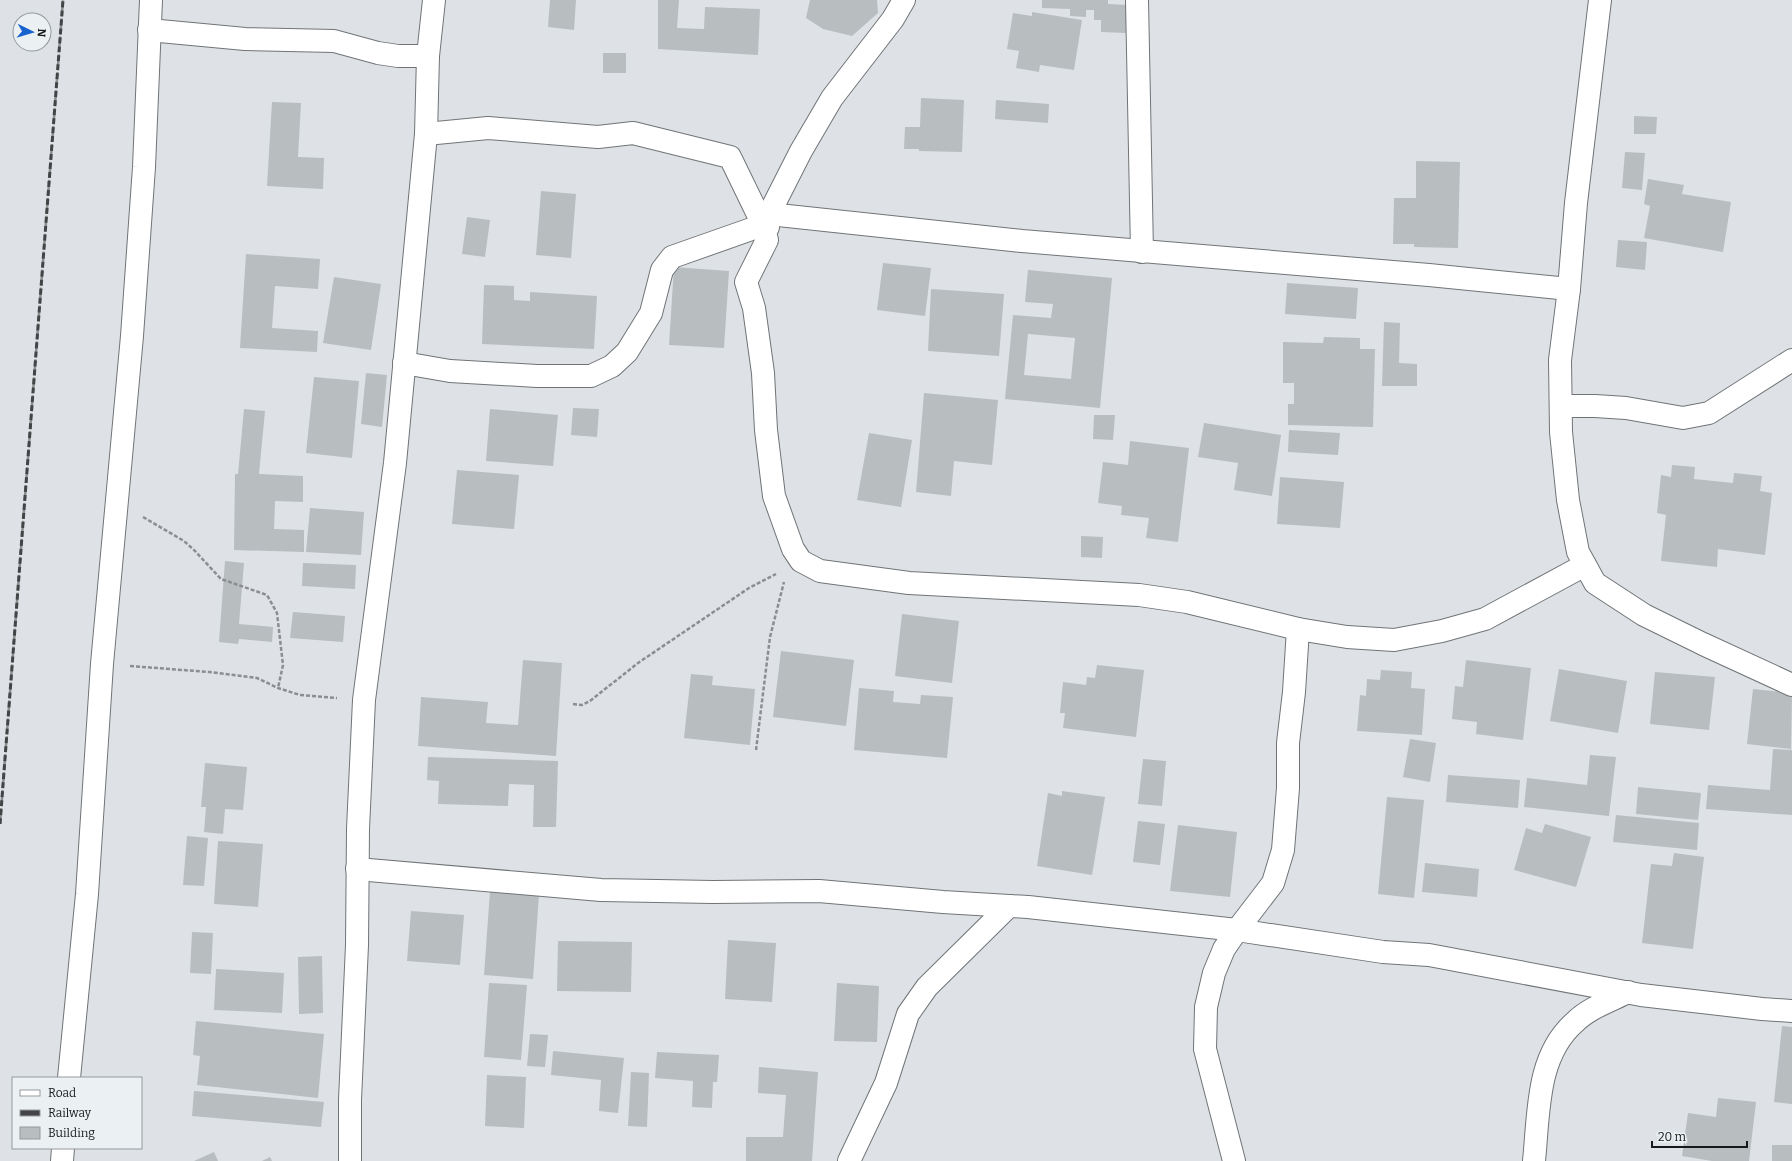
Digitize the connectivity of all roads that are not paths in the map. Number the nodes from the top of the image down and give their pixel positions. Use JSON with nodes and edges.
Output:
{"nodes":[{"id":1,"x":151,"y":0,"type":"edge"},
{"id":2,"x":434,"y":0,"type":"edge"},
{"id":3,"x":904,"y":0,"type":"edge"},
{"id":4,"x":1137,"y":0,"type":"edge"},
{"id":5,"x":1600,"y":0,"type":"edge"},
{"id":6,"x":149,"y":30,"type":"junction"},
{"id":7,"x":428,"y":56,"type":"junction"},
{"id":8,"x":426,"y":134,"type":"junction"},
{"id":9,"x":766,"y":226,"type":"junction"},
{"id":10,"x":1142,"y":252,"type":"junction"},
{"id":11,"x":1569,"y":289,"type":"junction"},
{"id":12,"x":1792,"y":360,"type":"edge"},
{"id":13,"x":404,"y":363,"type":"junction"},
{"id":14,"x":1561,"y":406,"type":"junction"},
{"id":15,"x":1585,"y":565,"type":"junction"},
{"id":16,"x":1298,"y":629,"type":"junction"},
{"id":17,"x":1792,"y":685,"type":"edge"},
{"id":18,"x":357,"y":869,"type":"junction"},
{"id":19,"x":1009,"y":906,"type":"junction"},
{"id":20,"x":1237,"y":930,"type":"junction"},
{"id":21,"x":1628,"y":992,"type":"junction"},
{"id":22,"x":1792,"y":1011,"type":"edge"},
{"id":23,"x":69,"y":1077,"type":"edge"},
{"id":24,"x":63,"y":1149,"type":"edge"},
{"id":25,"x":62,"y":1161,"type":"edge"},
{"id":26,"x":350,"y":1161,"type":"edge"},
{"id":27,"x":849,"y":1161,"type":"edge"},
{"id":28,"x":1234,"y":1161,"type":"edge"},
{"id":29,"x":1534,"y":1161,"type":"edge"}],
"edges":[{"from":1,"to":6,"type":"street"},
{"from":2,"to":7,"type":"street"},
{"from":3,"to":9,"type":"street"},
{"from":4,"to":10,"type":"street"},
{"from":5,"to":11,"type":"street"},
{"from":6,"to":7,"type":"street"},
{"from":6,"to":23,"type":"street"},
{"from":7,"to":8,"type":"street"},
{"from":8,"to":9,"type":"street"},
{"from":8,"to":13,"type":"street"},
{"from":9,"to":10,"type":"street"},
{"from":9,"to":13,"type":"street"},
{"from":9,"to":16,"type":"street"},
{"from":10,"to":11,"type":"street"},
{"from":11,"to":14,"type":"street"},
{"from":12,"to":14,"type":"street"},
{"from":13,"to":18,"type":"street"},
{"from":14,"to":15,"type":"street"},
{"from":15,"to":16,"type":"street"},
{"from":15,"to":17,"type":"street"},
{"from":16,"to":20,"type":"street"},
{"from":18,"to":19,"type":"street"},
{"from":18,"to":26,"type":"street"},
{"from":19,"to":20,"type":"street"},
{"from":19,"to":27,"type":"street"},
{"from":20,"to":21,"type":"street"},
{"from":20,"to":28,"type":"street"},
{"from":21,"to":22,"type":"street"},
{"from":21,"to":29,"type":"street"},
{"from":24,"to":25,"type":"street"}]}
